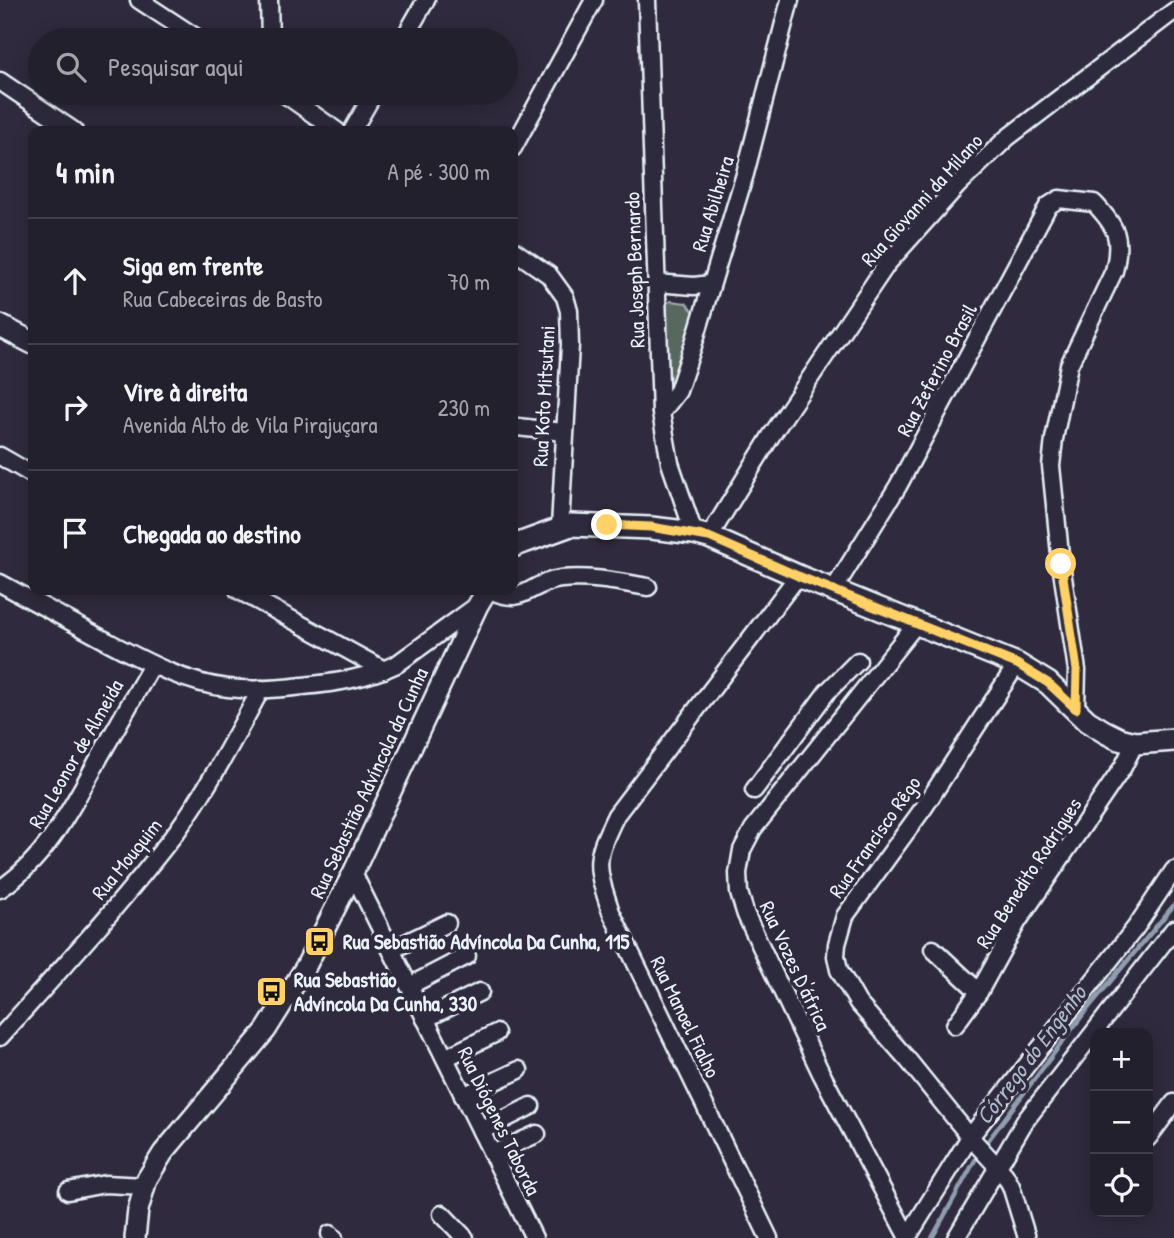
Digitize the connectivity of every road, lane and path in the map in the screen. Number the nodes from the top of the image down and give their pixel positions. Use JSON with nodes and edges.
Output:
{"nodes":[{"id":1,"x":139,"y":0,"type":"edge"},
{"id":2,"x":269,"y":0,"type":"edge"},
{"id":3,"x":426,"y":0,"type":"edge"},
{"id":4,"x":594,"y":0,"type":"edge"},
{"id":5,"x":647,"y":0,"type":"edge"},
{"id":6,"x":790,"y":0,"type":"edge"},
{"id":7,"x":1174,"y":11,"type":"edge"},
{"id":8,"x":182,"y":28,"type":"edge"},
{"id":9,"x":270,"y":28,"type":"edge"},
{"id":10,"x":410,"y":28,"type":"edge"},
{"id":11,"x":0,"y":81,"type":"edge"},
{"id":12,"x":28,"y":100,"type":"edge"},
{"id":13,"x":36,"y":105,"type":"edge"},
{"id":14,"x":300,"y":105,"type":"edge"},
{"id":15,"x":367,"y":105,"type":"edge"},
{"id":16,"x":67,"y":126,"type":"edge"},
{"id":17,"x":330,"y":126,"type":"edge"},
{"id":18,"x":355,"y":126,"type":"edge"},
{"id":19,"x":518,"y":139,"type":"edge"},
{"id":20,"x":518,"y":254,"type":"edge"},
{"id":21,"x":656,"y":283,"type":"junction"},
{"id":22,"x":711,"y":284,"type":"junction"},
{"id":23,"x":0,"y":326,"type":"edge"},
{"id":24,"x":28,"y":340,"type":"edge"},
{"id":25,"x":661,"y":413,"type":"junction"},
{"id":26,"x":518,"y":426,"type":"edge"},
{"id":27,"x":564,"y":432,"type":"junction"},
{"id":28,"x":0,"y":456,"type":"edge"},
{"id":29,"x":28,"y":472,"type":"edge"},
{"id":30,"x":560,"y":527,"type":"junction"},
{"id":31,"x":702,"y":535,"type":"junction"},
{"id":32,"x":518,"y":547,"type":"edge"},
{"id":33,"x":798,"y":576,"type":"junction"},
{"id":34,"x":0,"y":583,"type":"edge"},
{"id":35,"x":648,"y":587,"type":"dead end"},
{"id":36,"x":834,"y":589,"type":"junction"},
{"id":37,"x":247,"y":595,"type":"edge"},
{"id":38,"x":485,"y":595,"type":"edge"},
{"id":39,"x":916,"y":624,"type":"junction"},
{"id":40,"x":858,"y":661,"type":"dead end"},
{"id":41,"x":1017,"y":664,"type":"junction"},
{"id":42,"x":152,"y":665,"type":"junction"},
{"id":43,"x":384,"y":670,"type":"junction"},
{"id":44,"x":261,"y":689,"type":"junction"},
{"id":45,"x":827,"y":692,"type":"junction"},
{"id":46,"x":852,"y":704,"type":"junction"},
{"id":47,"x":1076,"y":709,"type":"junction"},
{"id":48,"x":1174,"y":740,"type":"edge"},
{"id":49,"x":1135,"y":743,"type":"junction"},
{"id":50,"x":754,"y":790,"type":"dead end"},
{"id":51,"x":1174,"y":870,"type":"edge"},
{"id":52,"x":353,"y":873,"type":"junction"},
{"id":53,"x":0,"y":889,"type":"edge"},
{"id":54,"x":447,"y":923,"type":"dead end"},
{"id":55,"x":1174,"y":929,"type":"edge"},
{"id":56,"x":933,"y":948,"type":"dead end"},
{"id":57,"x":391,"y":950,"type":"junction"},
{"id":58,"x":467,"y":956,"type":"dead end"},
{"id":59,"x":409,"y":986,"type":"junction"},
{"id":60,"x":480,"y":992,"type":"dead end"},
{"id":61,"x":979,"y":992,"type":"junction"},
{"id":62,"x":425,"y":1019,"type":"junction"},
{"id":63,"x":955,"y":1025,"type":"dead end"},
{"id":64,"x":496,"y":1033,"type":"dead end"},
{"id":65,"x":0,"y":1037,"type":"edge"},
{"id":66,"x":445,"y":1059,"type":"junction"},
{"id":67,"x":519,"y":1070,"type":"dead end"},
{"id":68,"x":463,"y":1096,"type":"junction"},
{"id":69,"x":1174,"y":1103,"type":"edge"},
{"id":70,"x":531,"y":1106,"type":"dead end"},
{"id":71,"x":481,"y":1131,"type":"junction"},
{"id":72,"x":1153,"y":1131,"type":"edge"},
{"id":73,"x":537,"y":1134,"type":"dead end"},
{"id":74,"x":973,"y":1141,"type":"junction"},
{"id":75,"x":492,"y":1154,"type":"junction"},
{"id":76,"x":995,"y":1164,"type":"junction"},
{"id":77,"x":145,"y":1186,"type":"junction"},
{"id":78,"x":68,"y":1191,"type":"dead end"},
{"id":79,"x":442,"y":1214,"type":"dead end"},
{"id":80,"x":532,"y":1237,"type":"edge"},
{"id":81,"x":907,"y":1237,"type":"edge"},
{"id":82,"x":135,"y":1238,"type":"edge"},
{"id":83,"x":465,"y":1238,"type":"edge"},
{"id":84,"x":769,"y":1238,"type":"edge"},
{"id":85,"x":956,"y":1238,"type":"edge"},
{"id":86,"x":1027,"y":1238,"type":"edge"}],
"edges":[{"from":1,"to":8,"type":"street"},
{"from":2,"to":9,"type":"street"},
{"from":3,"to":10,"type":"street"},
{"from":4,"to":19,"type":"street"},
{"from":5,"to":21,"type":"street","name":"Rua Joseph Bernardo"},
{"from":6,"to":22,"type":"street","name":"Rua Abilheira"},
{"from":7,"to":31,"type":"street","name":"Rua Giovanni da Milano"},
{"from":11,"to":12,"type":"street"},
{"from":13,"to":16,"type":"street"},
{"from":14,"to":17,"type":"street"},
{"from":15,"to":18,"type":"street"},
{"from":20,"to":27,"type":"street","name":"Rua Koto Mitsutani"},
{"from":21,"to":22,"type":"street"},
{"from":21,"to":25,"type":"street","name":"Rua Joseph Bernardo"},
{"from":22,"to":25,"type":"street","name":"Rua Abilheira"},
{"from":23,"to":24,"type":"main road"},
{"from":25,"to":31,"type":"street","name":"Rua Joseph Bernardo"},
{"from":26,"to":27,"type":"street"},
{"from":27,"to":30,"type":"street","name":"Rua Koto Mitsutani"},
{"from":28,"to":29,"type":"street"},
{"from":30,"to":31,"type":"main road"},
{"from":30,"to":32,"type":"main road"},
{"from":31,"to":33,"type":"main road"},
{"from":33,"to":36,"type":"main road"},
{"from":33,"to":84,"type":"street","name":"Rua Manoel Fialho"},
{"from":34,"to":42,"type":"street"},
{"from":35,"to":38,"type":"street"},
{"from":36,"to":39,"type":"main road"},
{"from":36,"to":47,"type":"street","name":"Rua Zeferino Brasil"},
{"from":37,"to":43,"type":"street"},
{"from":38,"to":43,"type":"street"},
{"from":38,"to":52,"type":"street","name":"Rua Sebastião Advíncola da Cunha"},
{"from":39,"to":41,"type":"main road"},
{"from":39,"to":46,"type":"street","name":"Rua Vozes D'áfrica"},
{"from":40,"to":45,"type":"street"},
{"from":41,"to":47,"type":"main road"},
{"from":41,"to":74,"type":"street","name":"Rua Francisco Rêgo"},
{"from":42,"to":44,"type":"street"},
{"from":42,"to":53,"type":"street","name":"Rua Leonor de Almeida"},
{"from":43,"to":44,"type":"street"},
{"from":44,"to":65,"type":"street","name":"Rua Mouquim"},
{"from":45,"to":46,"type":"street"},
{"from":45,"to":50,"type":"street"},
{"from":46,"to":81,"type":"street","name":"Rua Vozes D'áfrica"},
{"from":47,"to":49,"type":"main road"},
{"from":48,"to":49,"type":"main road"},
{"from":49,"to":61,"type":"street","name":"Rua Benedito Rodrigues"},
{"from":51,"to":74,"type":"street"},
{"from":52,"to":57,"type":"street","name":"Rua Diógenes Taborda"},
{"from":52,"to":77,"type":"street","name":"Rua Sebastião Advíncola da Cunha"},
{"from":54,"to":57,"type":"street"},
{"from":55,"to":76,"type":"street"},
{"from":56,"to":61,"type":"street"},
{"from":57,"to":59,"type":"street","name":"Rua Diógenes Taborda"},
{"from":58,"to":59,"type":"street"},
{"from":59,"to":62,"type":"street","name":"Rua Diógenes Taborda"},
{"from":60,"to":62,"type":"street"},
{"from":61,"to":63,"type":"street","name":"Rua Benedito Rodrigues"},
{"from":62,"to":66,"type":"street","name":"Rua Diógenes Taborda"},
{"from":64,"to":66,"type":"street"},
{"from":66,"to":68,"type":"street","name":"Rua Diógenes Taborda"},
{"from":67,"to":68,"type":"street"},
{"from":68,"to":71,"type":"street","name":"Rua Diógenes Taborda"},
{"from":69,"to":72,"type":"street"},
{"from":70,"to":71,"type":"street"},
{"from":71,"to":75,"type":"street","name":"Rua Diógenes Taborda"},
{"from":73,"to":75,"type":"street"},
{"from":74,"to":76,"type":"street","name":"Rua Francisco Rêgo"},
{"from":74,"to":81,"type":"street"},
{"from":75,"to":80,"type":"street","name":"Rua Diógenes Taborda"},
{"from":76,"to":85,"type":"street"},
{"from":76,"to":86,"type":"street","name":"Rua Francisco Rêgo"},
{"from":77,"to":78,"type":"street"},
{"from":77,"to":82,"type":"street","name":"Rua Sebastião Advíncola da Cunha"},
{"from":79,"to":83,"type":"street"}]}
